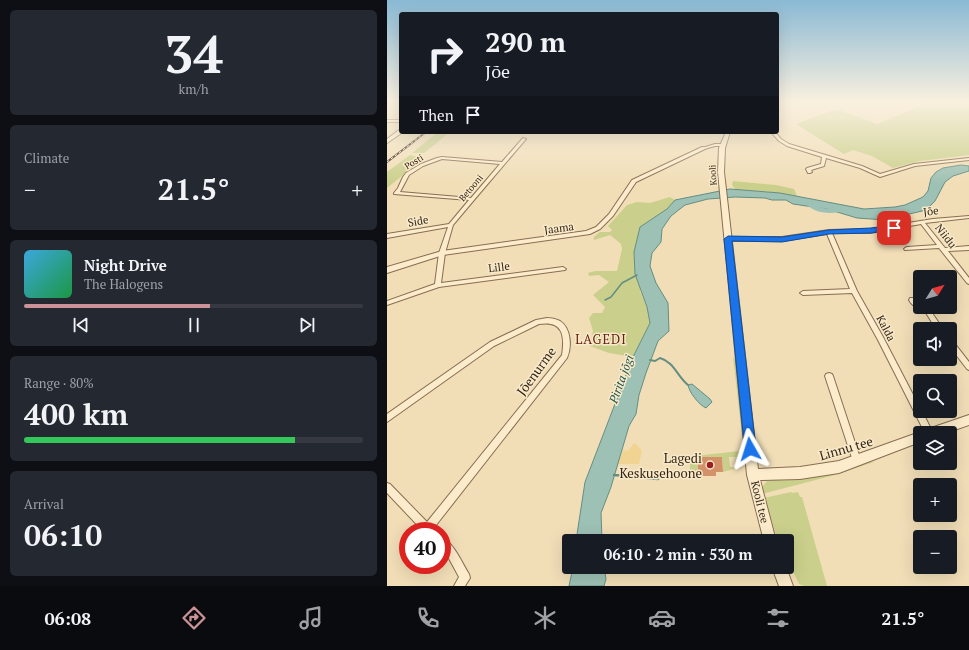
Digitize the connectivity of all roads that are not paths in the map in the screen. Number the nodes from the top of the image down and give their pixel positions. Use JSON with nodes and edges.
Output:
{"nodes":[{"id":1,"x":399,"y":132,"type":"edge"},
{"id":2,"x":727,"y":134,"type":"edge"},
{"id":3,"x":775,"y":134,"type":"edge"},
{"id":4,"x":524,"y":139,"type":"dead end"},
{"id":5,"x":387,"y":141,"type":"edge"},
{"id":6,"x":722,"y":147,"type":"junction"},
{"id":7,"x":705,"y":148,"type":"joint"},
{"id":8,"x":824,"y":156,"type":"junction"},
{"id":9,"x":969,"y":159,"type":"edge"},
{"id":10,"x":502,"y":163,"type":"junction"},
{"id":11,"x":810,"y":172,"type":"dead end"},
{"id":12,"x":471,"y":199,"type":"junction"},
{"id":13,"x":724,"y":201,"type":"joint"},
{"id":14,"x":969,"y":217,"type":"edge"},
{"id":15,"x":922,"y":222,"type":"junction"},
{"id":16,"x":451,"y":225,"type":"junction"},
{"id":17,"x":829,"y":232,"type":"junction"},
{"id":18,"x":387,"y":236,"type":"edge"},
{"id":19,"x":728,"y":239,"type":"junction"},
{"id":20,"x":943,"y":248,"type":"junction"},
{"id":21,"x":969,"y":248,"type":"edge"},
{"id":22,"x":907,"y":249,"type":"dead end"},
{"id":23,"x":441,"y":253,"type":"junction"},
{"id":24,"x":563,"y":269,"type":"dead end"},
{"id":25,"x":387,"y":270,"type":"edge"},
{"id":26,"x":969,"y":282,"type":"edge"},
{"id":27,"x":438,"y":285,"type":"junction"},
{"id":28,"x":854,"y":291,"type":"junction"},
{"id":29,"x":803,"y":293,"type":"dead end"},
{"id":30,"x":387,"y":303,"type":"edge"},
{"id":31,"x":957,"y":351,"type":"edge"},
{"id":32,"x":969,"y":367,"type":"edge"},
{"id":33,"x":829,"y":376,"type":"dead end"},
{"id":34,"x":387,"y":418,"type":"edge"},
{"id":35,"x":969,"y":420,"type":"edge"},
{"id":36,"x":925,"y":426,"type":"edge"},
{"id":37,"x":952,"y":426,"type":"edge"},
{"id":38,"x":913,"y":440,"type":"edge"},
{"id":39,"x":857,"y":461,"type":"junction"},
{"id":40,"x":753,"y":475,"type":"junction"},
{"id":41,"x":387,"y":487,"type":"edge"},
{"id":42,"x":420,"y":522,"type":"edge"},
{"id":43,"x":434,"y":522,"type":"edge"},
{"id":44,"x":768,"y":534,"type":"edge"},
{"id":45,"x":451,"y":554,"type":"edge"},
{"id":46,"x":782,"y":574,"type":"edge"},
{"id":47,"x":459,"y":586,"type":"edge"},
{"id":48,"x":786,"y":586,"type":"edge"}],
"edges":[{"from":1,"to":5,"type":"street"},
{"from":2,"to":6,"type":"street"},
{"from":3,"to":8,"type":"street"},
{"from":4,"to":10,"type":"street","name":"Betooni"},
{"from":6,"to":7,"type":"street","name":"Jaama"},
{"from":6,"to":13,"type":"street","name":"Kooli"},
{"from":7,"to":23,"type":"street","name":"Jaama"},
{"from":8,"to":9,"type":"street"},
{"from":8,"to":11,"type":"street"},
{"from":10,"to":12,"type":"street","name":"Betooni"},
{"from":10,"to":12,"type":"street","name":"Posti"},
{"from":12,"to":16,"type":"street","name":"Betooni"},
{"from":13,"to":19,"type":"street","name":"Kooli tee"},
{"from":14,"to":15,"type":"street","name":"Jõe"},
{"from":15,"to":17,"type":"street","name":"Jõe"},
{"from":15,"to":20,"type":"street","name":"Niidu"},
{"from":16,"to":18,"type":"street","name":"Side"},
{"from":16,"to":23,"type":"street","name":"Betooni"},
{"from":17,"to":19,"type":"street","name":"Jõe"},
{"from":17,"to":28,"type":"street","name":"Kalda"},
{"from":19,"to":40,"type":"street","name":"Kooli tee"},
{"from":20,"to":21,"type":"street"},
{"from":20,"to":22,"type":"street"},
{"from":20,"to":26,"type":"street","name":"Niidu"},
{"from":23,"to":25,"type":"street","name":"Jaama"},
{"from":23,"to":27,"type":"street"},
{"from":24,"to":27,"type":"street","name":"Lille"},
{"from":27,"to":30,"type":"street","name":"Lille"},
{"from":28,"to":29,"type":"street"},
{"from":28,"to":36,"type":"street","name":"Kalda"},
{"from":31,"to":32,"type":"street"},
{"from":33,"to":39,"type":"street"},
{"from":34,"to":43,"type":"street","name":"Jõenurme"},
{"from":35,"to":37,"type":"street"},
{"from":38,"to":39,"type":"street","name":"Linnu tee"},
{"from":39,"to":40,"type":"street","name":"Linnu tee"},
{"from":40,"to":44,"type":"street","name":"Kooli tee"},
{"from":41,"to":42,"type":"street"},
{"from":45,"to":47,"type":"street"},
{"from":46,"to":48,"type":"street"}]}
